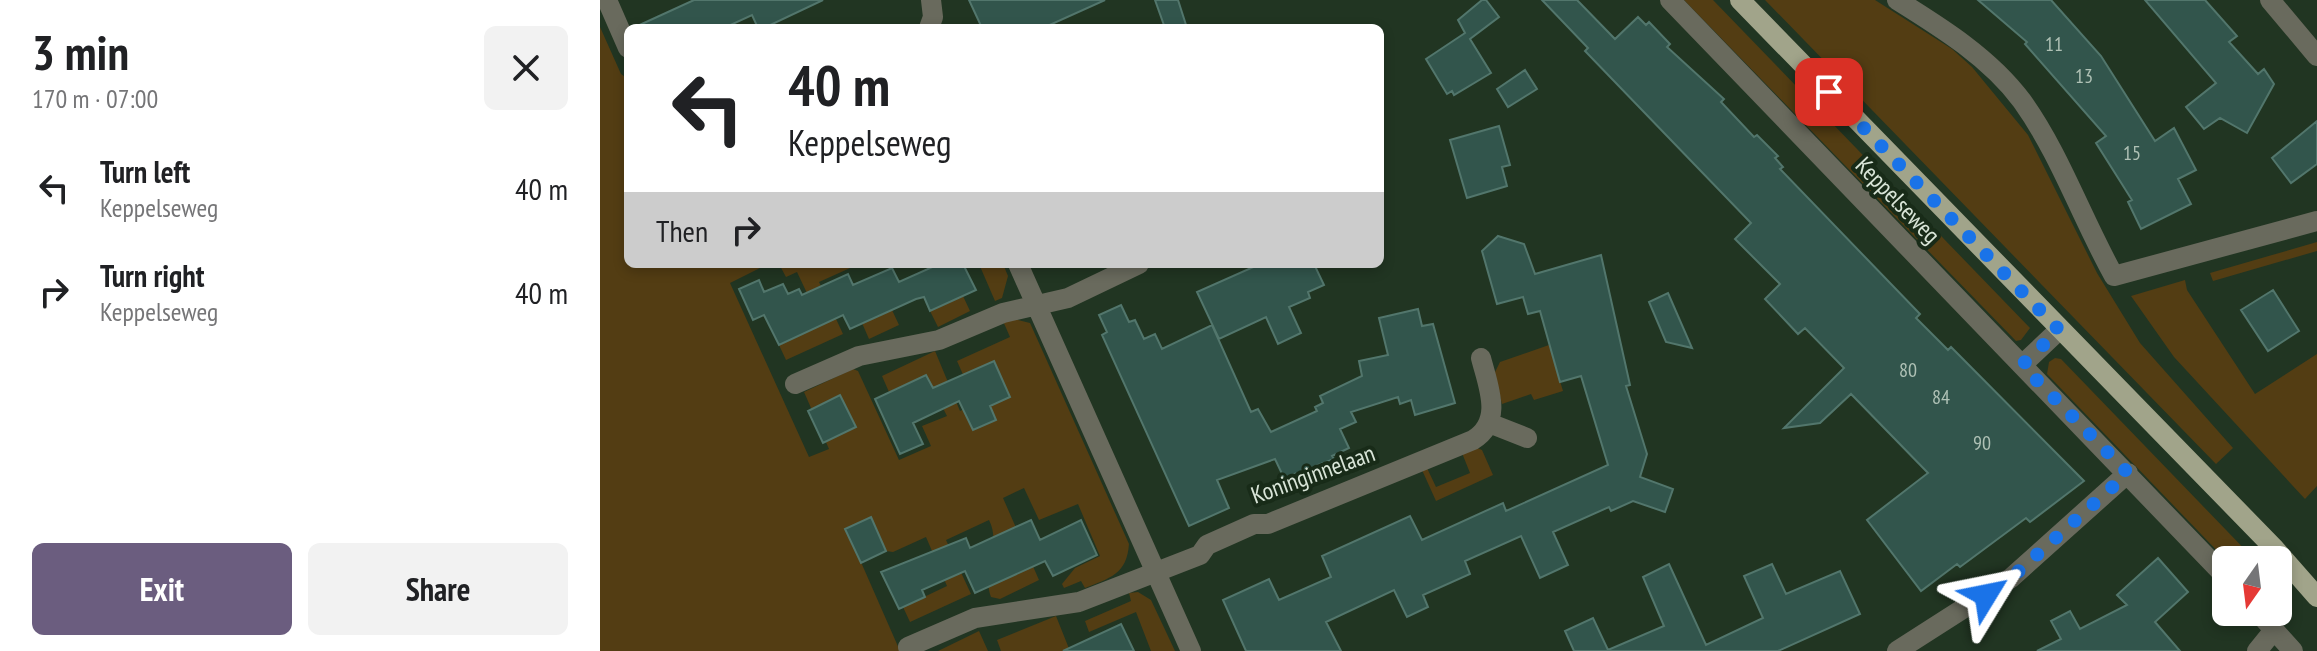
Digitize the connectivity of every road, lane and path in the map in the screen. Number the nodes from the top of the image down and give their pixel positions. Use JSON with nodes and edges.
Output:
{"nodes":[{"id":1,"x":607,"y":0,"type":"edge"},
{"id":2,"x":931,"y":0,"type":"edge"},
{"id":3,"x":1670,"y":0,"type":"edge"},
{"id":4,"x":1740,"y":0,"type":"edge"},
{"id":5,"x":1897,"y":0,"type":"edge"},
{"id":6,"x":2270,"y":0,"type":"edge"},
{"id":7,"x":930,"y":24,"type":"edge"},
{"id":8,"x":624,"y":39,"type":"edge"},
{"id":9,"x":2317,"y":56,"type":"edge"},
{"id":10,"x":2317,"y":221,"type":"edge"},
{"id":11,"x":1020,"y":268,"type":"edge"},
{"id":12,"x":1131,"y":268,"type":"edge"},
{"id":13,"x":1037,"y":305,"type":"junction"},
{"id":14,"x":2059,"y":330,"type":"junction"},
{"id":15,"x":1481,"y":358,"type":"dead end"},
{"id":16,"x":2022,"y":365,"type":"junction"},
{"id":17,"x":795,"y":384,"type":"dead end"},
{"id":18,"x":1489,"y":423,"type":"junction"},
{"id":19,"x":1527,"y":438,"type":"dead end"},
{"id":20,"x":2128,"y":473,"type":"junction"},
{"id":21,"x":2212,"y":562,"type":"edge"},
{"id":22,"x":1156,"y":574,"type":"junction"},
{"id":23,"x":2317,"y":597,"type":"edge"},
{"id":24,"x":2270,"y":626,"type":"edge"},
{"id":25,"x":2274,"y":630,"type":"junction"},
{"id":26,"x":908,"y":647,"type":"dead end"},
{"id":27,"x":1191,"y":651,"type":"edge"},
{"id":28,"x":1897,"y":651,"type":"edge"},
{"id":29,"x":2257,"y":651,"type":"edge"},
{"id":30,"x":2293,"y":651,"type":"edge"}],
"edges":[{"from":1,"to":8,"type":"street"},
{"from":2,"to":7,"type":"street"},
{"from":3,"to":16,"type":"street","name":"Keppelseweg"},
{"from":4,"to":14,"type":"main road","name":"Keppelseweg"},
{"from":5,"to":10,"type":"street"},
{"from":6,"to":9,"type":"street"},
{"from":11,"to":13,"type":"street"},
{"from":12,"to":13,"type":"street"},
{"from":13,"to":17,"type":"street"},
{"from":13,"to":22,"type":"street"},
{"from":14,"to":16,"type":"street"},
{"from":14,"to":23,"type":"main road","name":"Keppelseweg"},
{"from":15,"to":18,"type":"street"},
{"from":16,"to":20,"type":"street","name":"Keppelseweg"},
{"from":18,"to":19,"type":"street"},
{"from":18,"to":22,"type":"street","name":"Koninginnelaan"},
{"from":20,"to":21,"type":"street","name":"Keppelseweg"},
{"from":20,"to":28,"type":"street"},
{"from":22,"to":26,"type":"street","name":"Koninginnelaan"},
{"from":22,"to":27,"type":"street"},
{"from":24,"to":25,"type":"street"},
{"from":25,"to":29,"type":"street"},
{"from":25,"to":30,"type":"street"}]}
